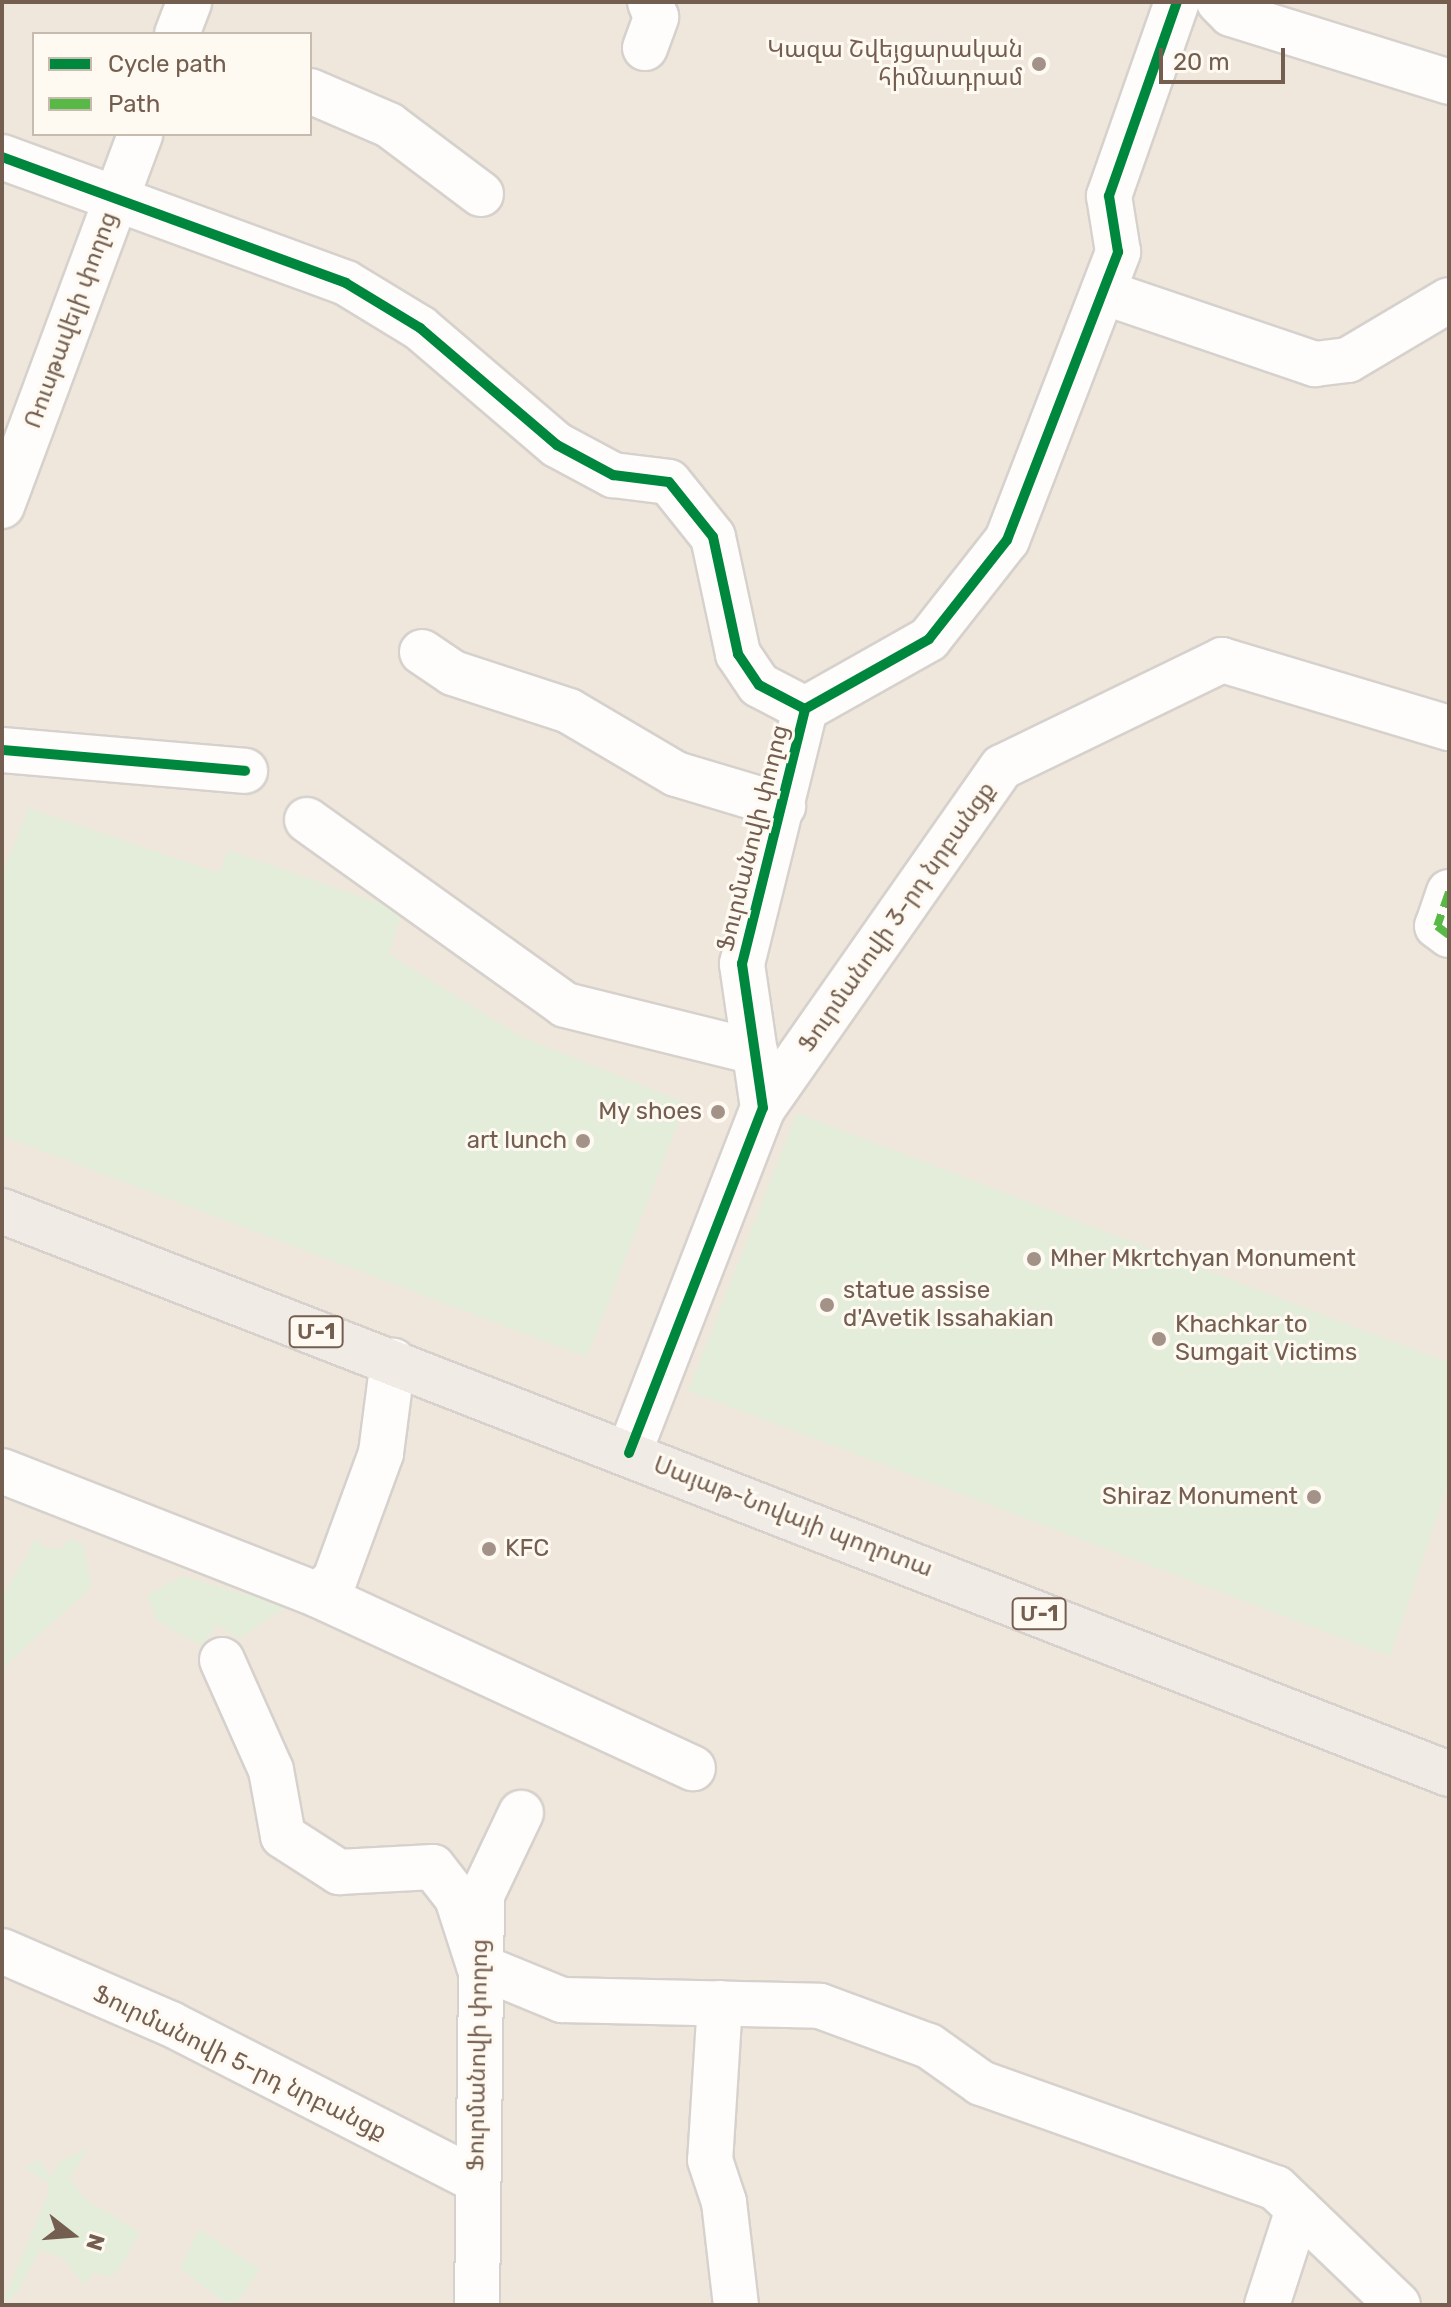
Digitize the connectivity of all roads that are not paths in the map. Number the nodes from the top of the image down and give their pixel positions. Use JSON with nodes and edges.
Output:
{"nodes":[{"id":1,"x":189,"y":2,"type":"edge"},
{"id":2,"x":650,"y":2,"type":"edge"},
{"id":3,"x":1177,"y":2,"type":"edge"},
{"id":4,"x":1219,"y":2,"type":"edge"},
{"id":5,"x":178,"y":32,"type":"edge"},
{"id":6,"x":645,"y":48,"type":"dead end"},
{"id":7,"x":1449,"y":82,"type":"edge"},
{"id":8,"x":312,"y":92,"type":"edge"},
{"id":9,"x":139,"y":136,"type":"edge"},
{"id":10,"x":2,"y":157,"type":"edge"},
{"id":11,"x":481,"y":194,"type":"dead end"},
{"id":12,"x":116,"y":200,"type":"junction"},
{"id":13,"x":1103,"y":292,"type":"junction"},
{"id":14,"x":1449,"y":300,"type":"edge"},
{"id":15,"x":2,"y":506,"type":"edge"},
{"id":16,"x":422,"y":652,"type":"dead end"},
{"id":17,"x":805,"y":709,"type":"junction"},
{"id":18,"x":1449,"y":728,"type":"edge"},
{"id":19,"x":2,"y":750,"type":"edge"},
{"id":20,"x":245,"y":771,"type":"dead end"},
{"id":21,"x":783,"y":806,"type":"junction"},
{"id":22,"x":307,"y":820,"type":"dead end"},
{"id":23,"x":1449,"y":892,"type":"edge"},
{"id":24,"x":1449,"y":935,"type":"edge"},
{"id":25,"x":755,"y":1052,"type":"junction"},
{"id":26,"x":763,"y":1108,"type":"junction"},
{"id":27,"x":2,"y":1211,"type":"edge"},
{"id":28,"x":393,"y":1361,"type":"junction"},
{"id":29,"x":629,"y":1453,"type":"junction"},
{"id":30,"x":2,"y":1471,"type":"edge"},
{"id":31,"x":318,"y":1595,"type":"junction"},
{"id":32,"x":222,"y":1660,"type":"dead end"},
{"id":33,"x":693,"y":1768,"type":"dead end"},
{"id":34,"x":1449,"y":1774,"type":"edge"},
{"id":35,"x":521,"y":1813,"type":"dead end"},
{"id":36,"x":2,"y":1951,"type":"edge"},
{"id":37,"x":479,"y":1966,"type":"junction"},
{"id":38,"x":720,"y":2003,"type":"junction"},
{"id":39,"x":476,"y":2180,"type":"junction"},
{"id":40,"x":1298,"y":2209,"type":"junction"},
{"id":41,"x":477,"y":2305,"type":"edge"},
{"id":42,"x":736,"y":2305,"type":"edge"},
{"id":43,"x":1267,"y":2305,"type":"edge"},
{"id":44,"x":1398,"y":2305,"type":"edge"}],
"edges":[{"from":1,"to":5,"type":"street"},
{"from":2,"to":6,"type":"street"},
{"from":3,"to":13,"type":"street","name":"Ֆուրմանովի փողոց"},
{"from":4,"to":7,"type":"street"},
{"from":8,"to":11,"type":"street"},
{"from":9,"to":12,"type":"street","name":"Ռուսթավելի փողոց"},
{"from":10,"to":12,"type":"street"},
{"from":12,"to":15,"type":"street","name":"Ռուսթավելի փողոց"},
{"from":12,"to":17,"type":"street"},
{"from":13,"to":14,"type":"street"},
{"from":13,"to":17,"type":"street","name":"Ֆուրմանովի փողոց"},
{"from":16,"to":21,"type":"street"},
{"from":17,"to":21,"type":"street","name":"Ֆուրմանովի փողոց"},
{"from":18,"to":26,"type":"street","name":"Ֆուրմանովի 3-րդ նրբանցք"},
{"from":19,"to":20,"type":"street"},
{"from":21,"to":25,"type":"street","name":"Ֆուրմանովի փողոց"},
{"from":22,"to":25,"type":"street"},
{"from":23,"to":24,"type":"street"},
{"from":25,"to":26,"type":"street","name":"Ֆուրմանովի փողոց"},
{"from":26,"to":29,"type":"street","name":"Ֆուրմանովի փողոց"},
{"from":27,"to":28,"type":"highway","name":"Սայաթ-Նովայի պողոտա","number":"Մ-1"},
{"from":28,"to":29,"type":"highway","name":"Սայաթ-Նովայի պողոտա","number":"Մ-1"},
{"from":28,"to":31,"type":"street"},
{"from":29,"to":34,"type":"highway","name":"Սայաթ-Նովայի պողոտա","number":"Մ-1"},
{"from":30,"to":31,"type":"street"},
{"from":31,"to":33,"type":"street"},
{"from":32,"to":37,"type":"street"},
{"from":35,"to":37,"type":"street","name":"Ֆուրմանովի փողոց"},
{"from":36,"to":39,"type":"street","name":"Ֆուրմանովի 5-րդ նրբանցք"},
{"from":37,"to":38,"type":"street"},
{"from":37,"to":39,"type":"street","name":"Ֆուրմանովի փողոց"},
{"from":38,"to":40,"type":"street"},
{"from":38,"to":42,"type":"street"},
{"from":39,"to":41,"type":"street","name":"Ֆուրմանովի փողոց"},
{"from":40,"to":43,"type":"street"},
{"from":40,"to":44,"type":"street"}]}
